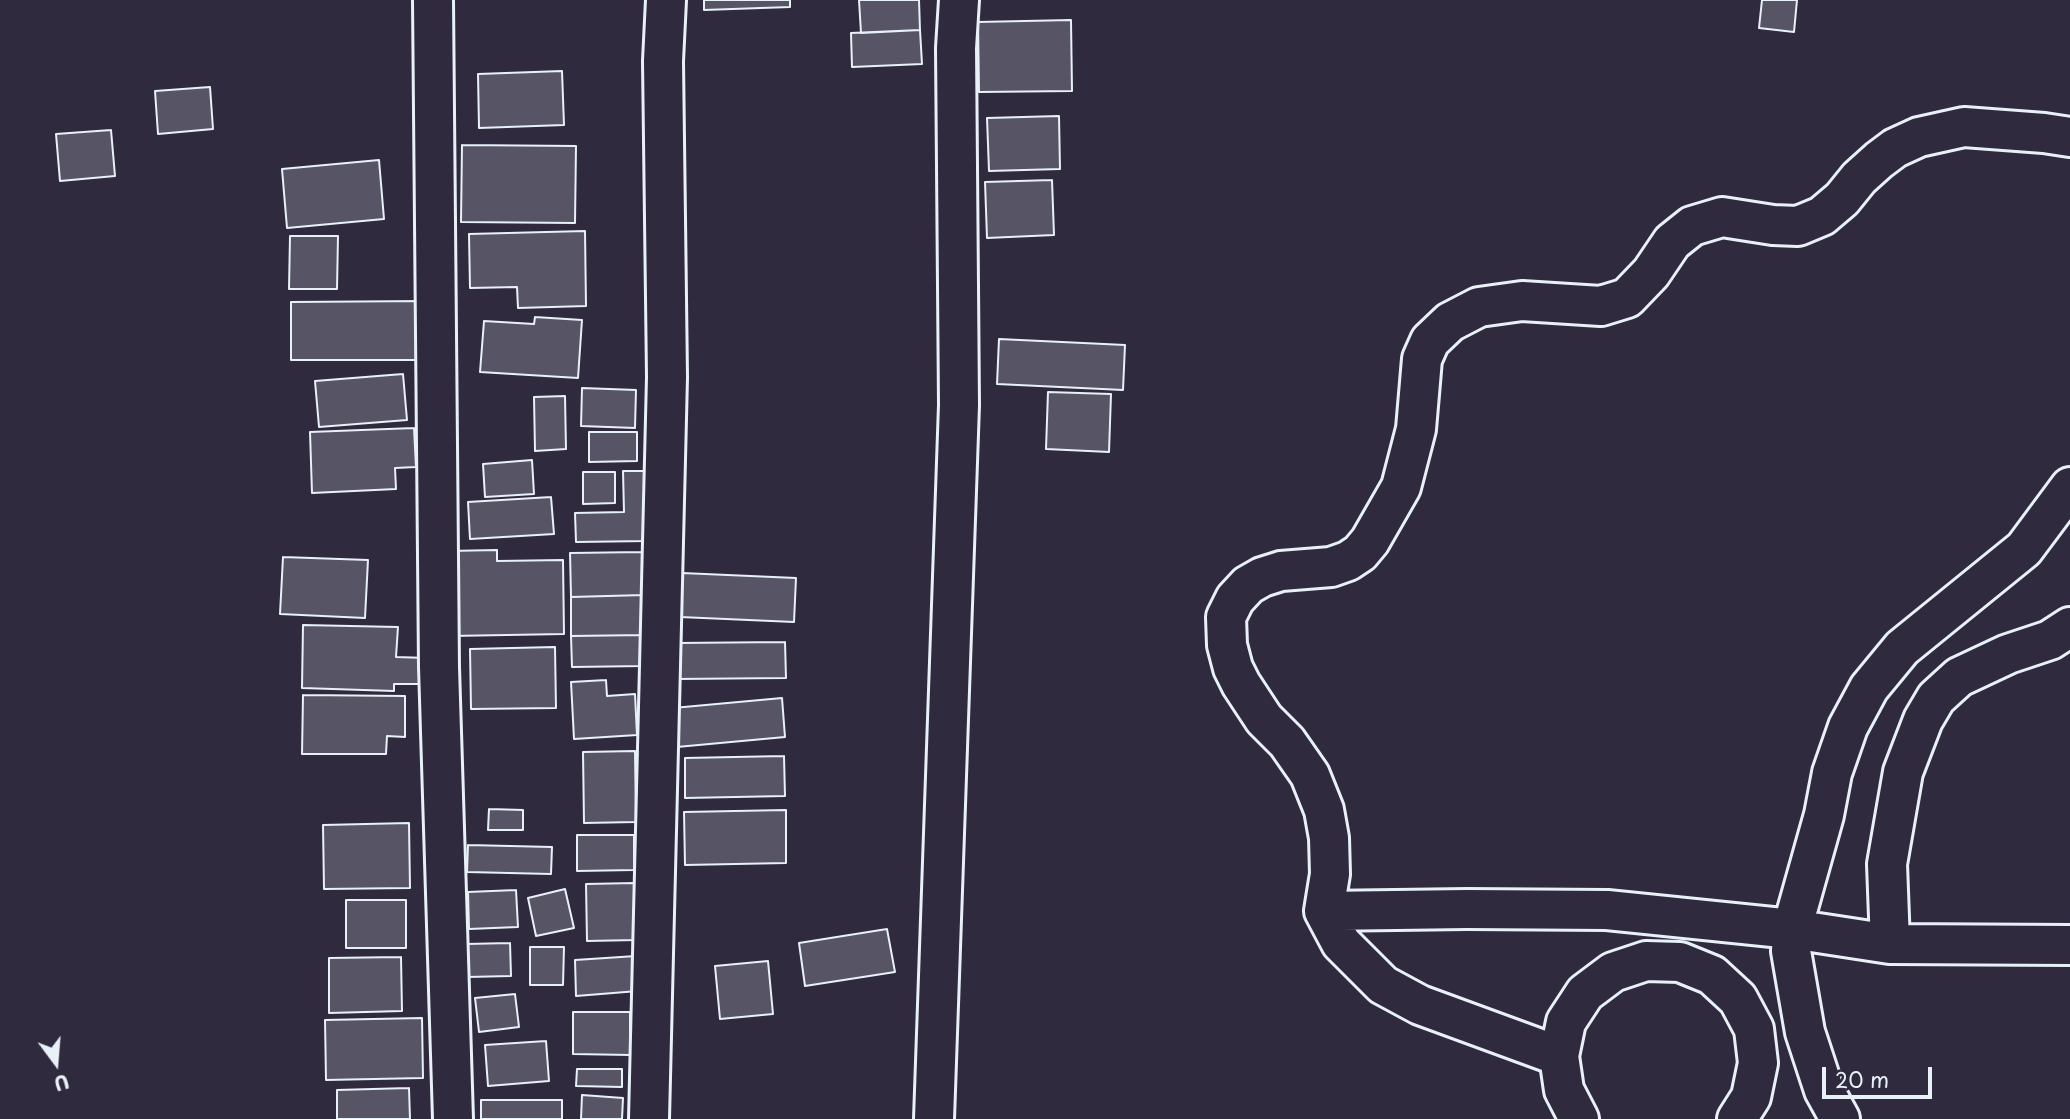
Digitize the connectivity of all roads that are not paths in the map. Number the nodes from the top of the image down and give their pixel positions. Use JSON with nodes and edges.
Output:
{"nodes":[{"id":1,"x":433,"y":0,"type":"edge"},
{"id":2,"x":666,"y":0,"type":"edge"},
{"id":3,"x":959,"y":0,"type":"edge"},
{"id":4,"x":2070,"y":137,"type":"edge"},
{"id":5,"x":2070,"y":487,"type":"edge"},
{"id":6,"x":2070,"y":628,"type":"edge"},
{"id":7,"x":1324,"y":911,"type":"junction"},
{"id":8,"x":1792,"y":929,"type":"junction"},
{"id":9,"x":1890,"y":944,"type":"junction"},
{"id":10,"x":2070,"y":945,"type":"edge"},
{"id":11,"x":1559,"y":1056,"type":"junction"},
{"id":12,"x":453,"y":1119,"type":"edge"},
{"id":13,"x":649,"y":1119,"type":"edge"},
{"id":14,"x":934,"y":1119,"type":"edge"},
{"id":15,"x":1579,"y":1119,"type":"edge"},
{"id":16,"x":1737,"y":1119,"type":"edge"},
{"id":17,"x":1840,"y":1119,"type":"edge"}],
"edges":[{"from":1,"to":12,"type":"street"},
{"from":2,"to":13,"type":"street"},
{"from":3,"to":14,"type":"street"},
{"from":4,"to":7,"type":"street"},
{"from":5,"to":8,"type":"street"},
{"from":6,"to":9,"type":"street"},
{"from":7,"to":8,"type":"street"},
{"from":7,"to":11,"type":"street"},
{"from":8,"to":9,"type":"street"},
{"from":8,"to":17,"type":"street"},
{"from":9,"to":10,"type":"street"},
{"from":11,"to":15,"type":"street"},
{"from":11,"to":16,"type":"street"}]}
